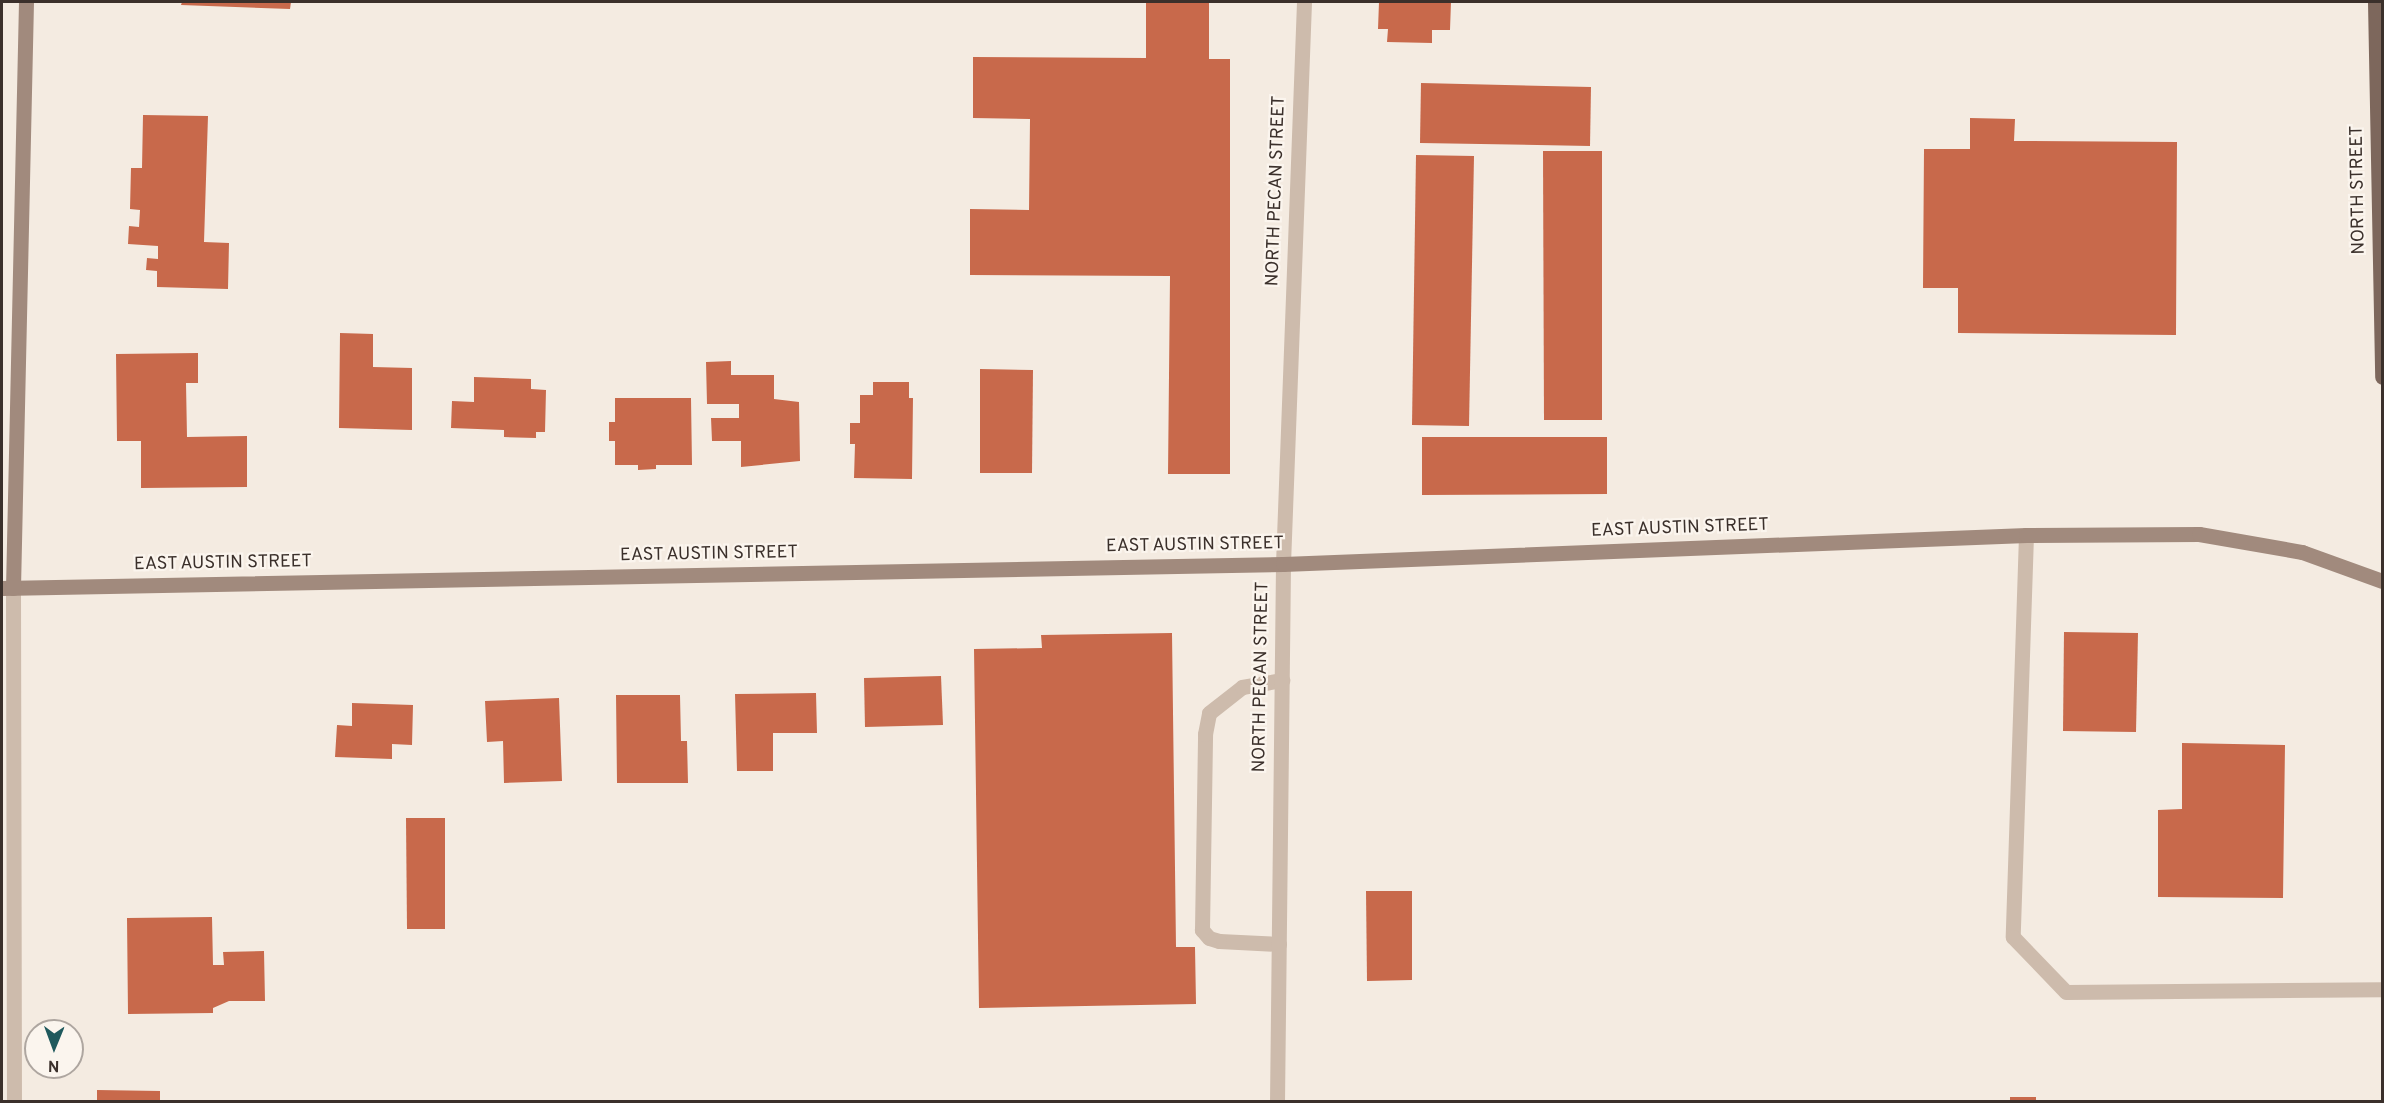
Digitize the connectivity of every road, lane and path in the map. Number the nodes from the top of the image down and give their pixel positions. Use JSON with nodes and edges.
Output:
{"nodes":[{"id":1,"x":26,"y":2,"type":"edge"},
{"id":2,"x":1304,"y":2,"type":"edge"},
{"id":3,"x":2375,"y":2,"type":"edge"},
{"id":4,"x":2379,"y":28,"type":"edge"},
{"id":5,"x":2382,"y":377,"type":"edge"},
{"id":6,"x":2026,"y":535,"type":"junction"},
{"id":7,"x":1283,"y":564,"type":"junction"},
{"id":8,"x":2382,"y":581,"type":"edge"},
{"id":9,"x":7,"y":588,"type":"edge"},
{"id":10,"x":1282,"y":680,"type":"junction"},
{"id":11,"x":1279,"y":944,"type":"junction"},
{"id":12,"x":2382,"y":989,"type":"edge"},
{"id":13,"x":14,"y":1101,"type":"edge"},
{"id":14,"x":1277,"y":1101,"type":"edge"}],
"edges":[{"from":1,"to":9,"type":"main road"},
{"from":2,"to":7,"type":"street","name":"NORTH PECAN STREET"},
{"from":3,"to":4,"type":"main road","name":"NORTH STREET"},
{"from":4,"to":5,"type":"main road","name":"NORTH STREET"},
{"from":6,"to":7,"type":"main road","name":"EAST AUSTIN STREET"},
{"from":6,"to":8,"type":"main road","name":"EAST AUSTIN STREET"},
{"from":6,"to":12,"type":"street"},
{"from":7,"to":9,"type":"main road","name":"EAST AUSTIN STREET"},
{"from":7,"to":10,"type":"street","name":"NORTH PECAN STREET"},
{"from":9,"to":13,"type":"street"},
{"from":10,"to":11,"type":"street","name":"NORTH PECAN STREET"},
{"from":10,"to":11,"type":"street"},
{"from":11,"to":14,"type":"street","name":"NORTH PECAN STREET"}]}
